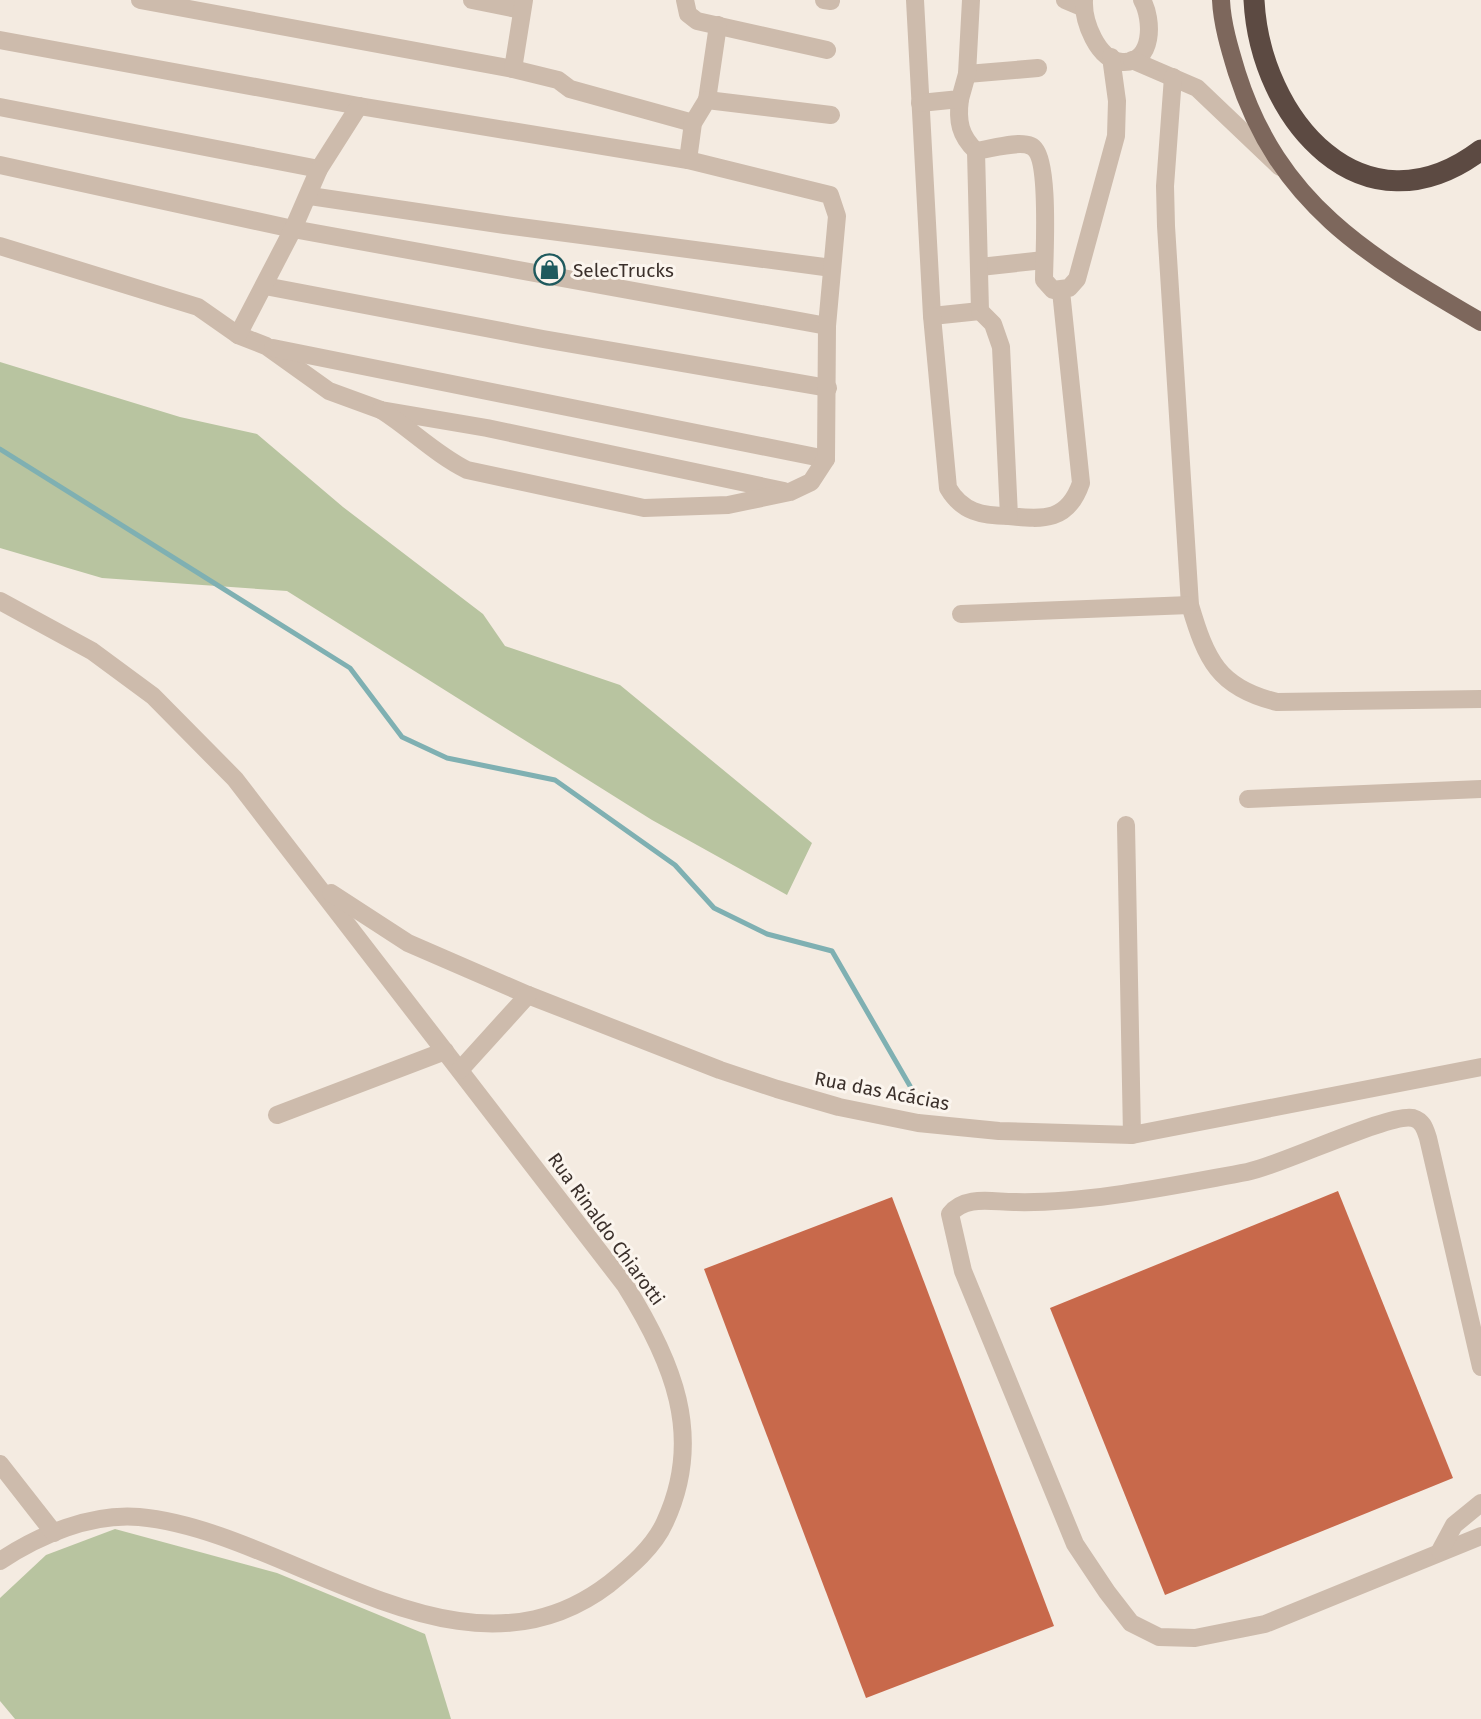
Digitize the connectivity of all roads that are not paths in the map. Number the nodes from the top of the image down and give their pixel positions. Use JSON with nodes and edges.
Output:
{"nodes":[{"id":1,"x":140,"y":0,"type":"edge"},
{"id":2,"x":472,"y":0,"type":"edge"},
{"id":3,"x":685,"y":0,"type":"edge"},
{"id":4,"x":915,"y":0,"type":"edge"},
{"id":5,"x":971,"y":0,"type":"edge"},
{"id":6,"x":1065,"y":0,"type":"edge"},
{"id":7,"x":1142,"y":0,"type":"edge"},
{"id":8,"x":1221,"y":0,"type":"edge"},
{"id":9,"x":1254,"y":0,"type":"edge"},
{"id":10,"x":1084,"y":4,"type":"edge"},
{"id":11,"x":523,"y":5,"type":"edge"},
{"id":12,"x":718,"y":25,"type":"junction"},
{"id":13,"x":0,"y":40,"type":"edge"},
{"id":14,"x":827,"y":50,"type":"dead end"},
{"id":15,"x":1111,"y":57,"type":"junction"},
{"id":16,"x":1132,"y":60,"type":"junction"},
{"id":17,"x":1038,"y":68,"type":"dead end"},
{"id":18,"x":513,"y":69,"type":"junction"},
{"id":19,"x":967,"y":74,"type":"junction"},
{"id":20,"x":1173,"y":77,"type":"junction"},
{"id":21,"x":960,"y":99,"type":"junction"},
{"id":22,"x":707,"y":100,"type":"junction"},
{"id":23,"x":920,"y":103,"type":"junction"},
{"id":24,"x":359,"y":106,"type":"junction"},
{"id":25,"x":0,"y":107,"type":"edge"},
{"id":26,"x":831,"y":115,"type":"dead end"},
{"id":27,"x":693,"y":123,"type":"junction"},
{"id":28,"x":1481,"y":149,"type":"edge"},
{"id":29,"x":976,"y":150,"type":"junction"},
{"id":30,"x":688,"y":160,"type":"junction"},
{"id":31,"x":0,"y":165,"type":"edge"},
{"id":32,"x":319,"y":169,"type":"junction"},
{"id":33,"x":1284,"y":172,"type":"junction"},
{"id":34,"x":310,"y":196,"type":"junction"},
{"id":35,"x":293,"y":229,"type":"junction"},
{"id":36,"x":0,"y":246,"type":"edge"},
{"id":37,"x":1044,"y":260,"type":"junction"},
{"id":38,"x":980,"y":267,"type":"junction"},
{"id":39,"x":832,"y":268,"type":"junction"},
{"id":40,"x":265,"y":286,"type":"junction"},
{"id":41,"x":1061,"y":291,"type":"junction"},
{"id":42,"x":979,"y":311,"type":"junction"},
{"id":43,"x":932,"y":316,"type":"junction"},
{"id":44,"x":1481,"y":322,"type":"edge"},
{"id":45,"x":827,"y":326,"type":"junction"},
{"id":46,"x":238,"y":335,"type":"junction"},
{"id":47,"x":266,"y":346,"type":"junction"},
{"id":48,"x":828,"y":388,"type":"junction"},
{"id":49,"x":381,"y":410,"type":"junction"},
{"id":50,"x":826,"y":459,"type":"junction"},
{"id":51,"x":790,"y":492,"type":"junction"},
{"id":52,"x":1009,"y":516,"type":"junction"},
{"id":53,"x":0,"y":601,"type":"edge"},
{"id":54,"x":1190,"y":605,"type":"junction"},
{"id":55,"x":961,"y":614,"type":"dead end"},
{"id":56,"x":1481,"y":699,"type":"edge"},
{"id":57,"x":1481,"y":789,"type":"edge"},
{"id":58,"x":1248,"y":799,"type":"dead end"},
{"id":59,"x":1126,"y":825,"type":"dead end"},
{"id":60,"x":316,"y":882,"type":"junction"},
{"id":61,"x":528,"y":995,"type":"junction"},
{"id":62,"x":445,"y":1051,"type":"junction"},
{"id":63,"x":1481,"y":1067,"type":"edge"},
{"id":64,"x":460,"y":1070,"type":"junction"},
{"id":65,"x":277,"y":1115,"type":"dead end"},
{"id":66,"x":1132,"y":1135,"type":"junction"},
{"id":67,"x":1481,"y":1367,"type":"edge"},
{"id":68,"x":0,"y":1464,"type":"edge"},
{"id":69,"x":1481,"y":1503,"type":"edge"},
{"id":70,"x":54,"y":1533,"type":"junction"},
{"id":71,"x":1481,"y":1536,"type":"edge"},
{"id":72,"x":1440,"y":1551,"type":"junction"},
{"id":73,"x":0,"y":1561,"type":"edge"}],
"edges":[{"from":1,"to":18,"type":"street"},
{"from":2,"to":11,"type":"street"},
{"from":3,"to":12,"type":"street"},
{"from":4,"to":23,"type":"street"},
{"from":5,"to":19,"type":"street"},
{"from":6,"to":10,"type":"street"},
{"from":7,"to":16,"type":"street"},
{"from":8,"to":33,"type":"main road"},
{"from":9,"to":28,"type":"highway"},
{"from":10,"to":15,"type":"street"},
{"from":11,"to":18,"type":"street"},
{"from":12,"to":14,"type":"street"},
{"from":12,"to":22,"type":"street"},
{"from":13,"to":24,"type":"street"},
{"from":15,"to":16,"type":"street"},
{"from":15,"to":41,"type":"street"},
{"from":16,"to":20,"type":"street"},
{"from":17,"to":19,"type":"street"},
{"from":18,"to":27,"type":"street"},
{"from":19,"to":21,"type":"street"},
{"from":20,"to":33,"type":"street"},
{"from":20,"to":54,"type":"street"},
{"from":21,"to":23,"type":"street"},
{"from":21,"to":29,"type":"street"},
{"from":22,"to":26,"type":"street"},
{"from":22,"to":27,"type":"street"},
{"from":23,"to":43,"type":"street"},
{"from":24,"to":30,"type":"street"},
{"from":24,"to":32,"type":"street"},
{"from":25,"to":32,"type":"street"},
{"from":27,"to":30,"type":"street"},
{"from":29,"to":37,"type":"street"},
{"from":29,"to":38,"type":"street"},
{"from":30,"to":39,"type":"street"},
{"from":31,"to":35,"type":"street"},
{"from":32,"to":34,"type":"street"},
{"from":33,"to":44,"type":"main road"},
{"from":34,"to":35,"type":"street"},
{"from":34,"to":39,"type":"street"},
{"from":35,"to":40,"type":"street"},
{"from":35,"to":45,"type":"street"},
{"from":36,"to":46,"type":"street"},
{"from":37,"to":38,"type":"street"},
{"from":37,"to":41,"type":"street"},
{"from":38,"to":42,"type":"street"},
{"from":39,"to":45,"type":"street"},
{"from":40,"to":46,"type":"street"},
{"from":40,"to":48,"type":"street"},
{"from":41,"to":52,"type":"street"},
{"from":42,"to":43,"type":"street"},
{"from":42,"to":52,"type":"street"},
{"from":43,"to":52,"type":"street"},
{"from":45,"to":48,"type":"street"},
{"from":46,"to":47,"type":"street"},
{"from":47,"to":49,"type":"street"},
{"from":47,"to":50,"type":"street"},
{"from":48,"to":50,"type":"street"},
{"from":49,"to":51,"type":"street"},
{"from":49,"to":51,"type":"street"},
{"from":50,"to":51,"type":"street"},
{"from":53,"to":60,"type":"street","name":"Rua Rinaldo Chiarotti"},
{"from":54,"to":55,"type":"street"},
{"from":54,"to":56,"type":"street"},
{"from":57,"to":58,"type":"street"},
{"from":59,"to":66,"type":"street"},
{"from":60,"to":61,"type":"street","name":"Rua das Acácias"},
{"from":60,"to":62,"type":"street","name":"Rua Rinaldo Chiarotti"},
{"from":61,"to":64,"type":"street"},
{"from":61,"to":66,"type":"street","name":"Rua das Acácias"},
{"from":62,"to":64,"type":"street","name":"Rua Rinaldo Chiarotti"},
{"from":62,"to":65,"type":"street"},
{"from":63,"to":66,"type":"street","name":"Rua das Acácias"},
{"from":64,"to":70,"type":"street","name":"Rua Rinaldo Chiarotti"},
{"from":67,"to":72,"type":"street"},
{"from":68,"to":70,"type":"street"},
{"from":69,"to":72,"type":"street"},
{"from":70,"to":73,"type":"street","name":"Rua Rinaldo Chiarotti"},
{"from":71,"to":72,"type":"street"}]}
